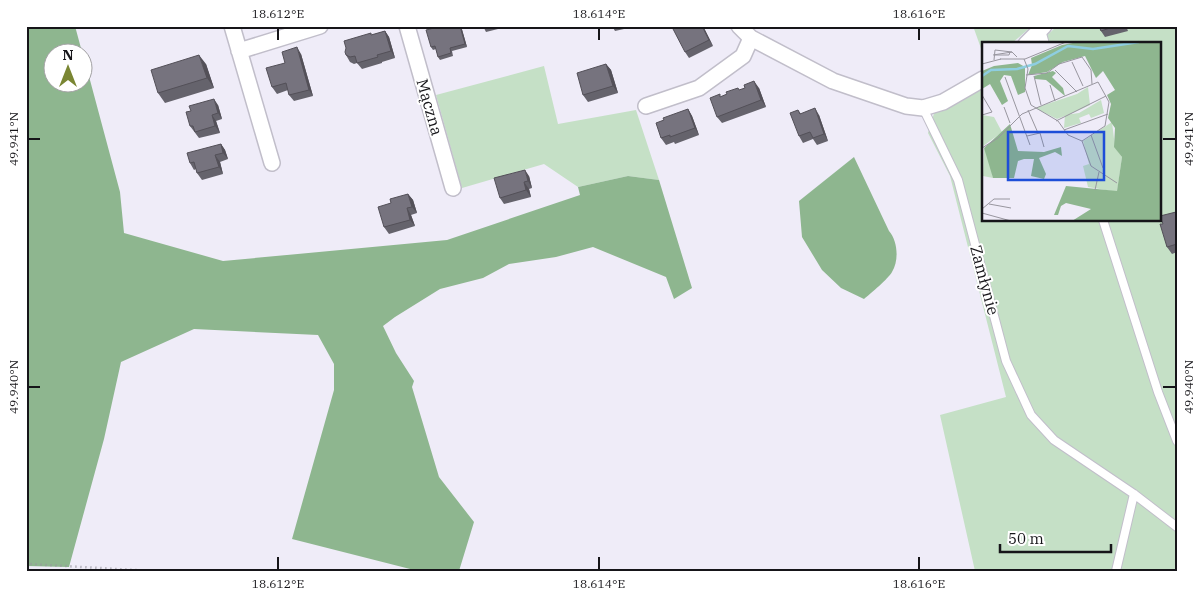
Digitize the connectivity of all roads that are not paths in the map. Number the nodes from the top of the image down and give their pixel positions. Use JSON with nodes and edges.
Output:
{"nodes":[{"id":1,"x":232,"y":26,"type":"edge"},
{"id":2,"x":320,"y":26,"type":"edge"},
{"id":3,"x":407,"y":26,"type":"edge"},
{"id":4,"x":738,"y":26,"type":"edge"},
{"id":5,"x":1043,"y":33,"type":"edge"},
{"id":6,"x":751,"y":38,"type":"junction"},
{"id":7,"x":1029,"y":42,"type":"edge"},
{"id":8,"x":239,"y":51,"type":"junction"},
{"id":9,"x":982,"y":79,"type":"edge"},
{"id":10,"x":646,"y":106,"type":"dead end"},
{"id":11,"x":923,"y":108,"type":"junction"},
{"id":12,"x":272,"y":163,"type":"dead end"},
{"id":13,"x":453,"y":188,"type":"dead end"},
{"id":14,"x":1103,"y":221,"type":"edge"},
{"id":15,"x":1177,"y":441,"type":"edge"},
{"id":16,"x":1134,"y":494,"type":"junction"},
{"id":17,"x":1177,"y":526,"type":"edge"},
{"id":18,"x":1116,"y":571,"type":"edge"}],
"edges":[{"from":1,"to":8,"type":"street"},
{"from":2,"to":8,"type":"street"},
{"from":3,"to":13,"type":"street","name":"Mączna"},
{"from":4,"to":6,"type":"street"},
{"from":5,"to":7,"type":"street"},
{"from":6,"to":10,"type":"street"},
{"from":6,"to":11,"type":"street"},
{"from":8,"to":12,"type":"street"},
{"from":9,"to":11,"type":"street"},
{"from":11,"to":16,"type":"lane","name":"Zamłynie"},
{"from":14,"to":15,"type":"lane"},
{"from":16,"to":17,"type":"lane","name":"Zamłynie"},
{"from":16,"to":18,"type":"lane"}]}
